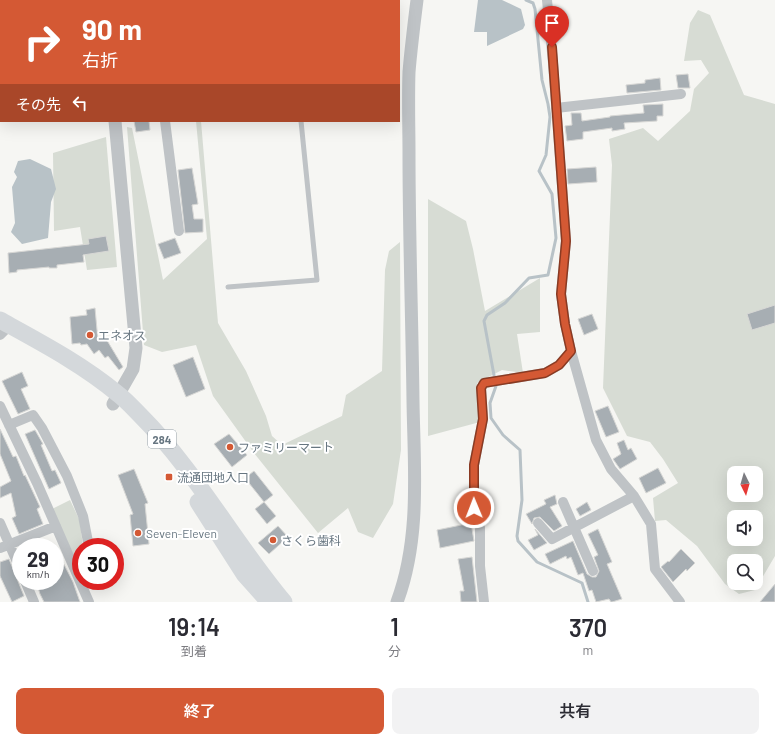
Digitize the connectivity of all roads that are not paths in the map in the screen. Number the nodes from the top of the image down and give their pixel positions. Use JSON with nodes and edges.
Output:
{"nodes":[{"id":1,"x":417,"y":0,"type":"edge"},
{"id":2,"x":547,"y":0,"type":"edge"},
{"id":3,"x":681,"y":94,"type":"dead end"},
{"id":4,"x":556,"y":108,"type":"junction"},
{"id":5,"x":115,"y":122,"type":"edge"},
{"id":6,"x":165,"y":122,"type":"edge"},
{"id":7,"x":301,"y":122,"type":"edge"},
{"id":8,"x":179,"y":231,"type":"dead end"},
{"id":9,"x":228,"y":287,"type":"dead end"},
{"id":10,"x":1,"y":328,"type":"edge"},
{"id":11,"x":571,"y":351,"type":"junction"},
{"id":12,"x":116,"y":399,"type":"junction"},
{"id":13,"x":0,"y":406,"type":"edge"},
{"id":14,"x":9,"y":425,"type":"junction"},
{"id":15,"x":634,"y":496,"type":"junction"},
{"id":16,"x":563,"y":502,"type":"dead end"},
{"id":17,"x":0,"y":523,"type":"edge"},
{"id":18,"x":538,"y":523,"type":"dead end"},
{"id":19,"x":56,"y":526,"type":"junction"},
{"id":20,"x":575,"y":528,"type":"junction"},
{"id":21,"x":87,"y":538,"type":"edge"},
{"id":22,"x":5,"y":547,"type":"edge"},
{"id":23,"x":12,"y":558,"type":"edge"},
{"id":24,"x":72,"y":561,"type":"edge"},
{"id":25,"x":593,"y":571,"type":"dead end"},
{"id":26,"x":29,"y":590,"type":"edge"},
{"id":27,"x":84,"y":590,"type":"edge"},
{"id":28,"x":34,"y":602,"type":"edge"},
{"id":29,"x":89,"y":602,"type":"edge"},
{"id":30,"x":268,"y":602,"type":"edge"},
{"id":31,"x":284,"y":602,"type":"edge"},
{"id":32,"x":397,"y":602,"type":"edge"},
{"id":33,"x":484,"y":602,"type":"edge"},
{"id":34,"x":680,"y":602,"type":"edge"}],
"edges":[{"from":1,"to":32,"type":"street"},
{"from":2,"to":4,"type":"street"},
{"from":3,"to":4,"type":"street"},
{"from":4,"to":11,"type":"street"},
{"from":5,"to":12,"type":"street"},
{"from":6,"to":8,"type":"street"},
{"from":7,"to":9,"type":"lane"},
{"from":10,"to":12,"type":"highway","number":"284"},
{"from":11,"to":15,"type":"street"},
{"from":11,"to":33,"type":"street"},
{"from":12,"to":30,"type":"highway","number":"284"},
{"from":12,"to":31,"type":"highway","number":"284"},
{"from":13,"to":14,"type":"street"},
{"from":14,"to":19,"type":"street"},
{"from":14,"to":21,"type":"street"},
{"from":15,"to":20,"type":"street"},
{"from":15,"to":34,"type":"street"},
{"from":16,"to":20,"type":"street"},
{"from":17,"to":22,"type":"street"},
{"from":18,"to":20,"type":"street"},
{"from":19,"to":22,"type":"street"},
{"from":19,"to":24,"type":"street"},
{"from":20,"to":25,"type":"street"},
{"from":22,"to":23,"type":"street"},
{"from":26,"to":28,"type":"street"},
{"from":27,"to":29,"type":"street"}]}
